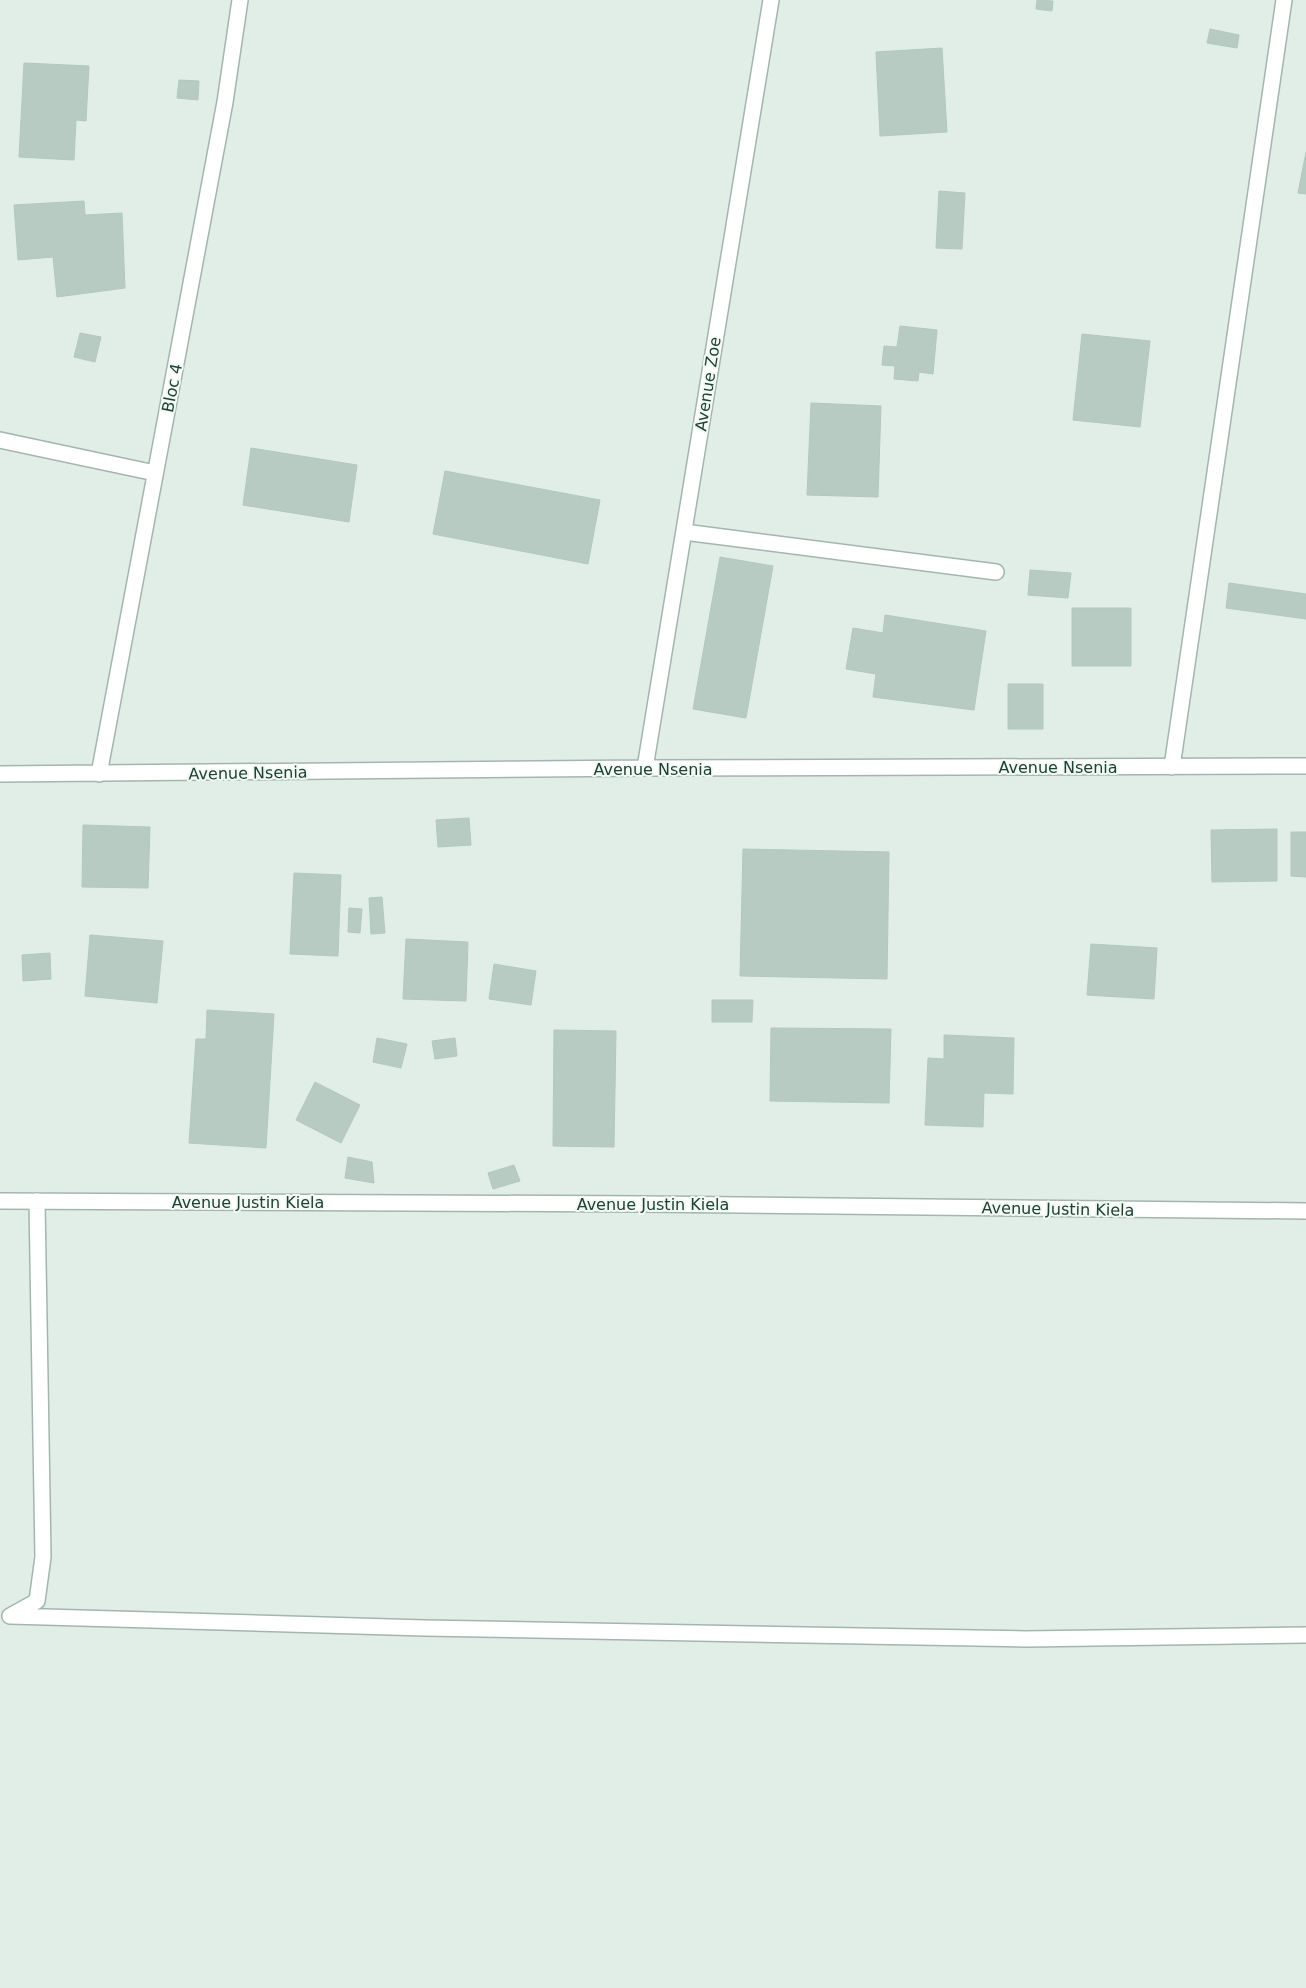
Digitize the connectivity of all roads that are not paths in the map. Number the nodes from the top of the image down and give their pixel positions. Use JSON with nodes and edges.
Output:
{"nodes":[{"id":1,"x":240,"y":0,"type":"edge"},
{"id":2,"x":771,"y":0,"type":"edge"},
{"id":3,"x":1284,"y":0,"type":"edge"},
{"id":4,"x":0,"y":440,"type":"edge"},
{"id":5,"x":156,"y":473,"type":"junction"},
{"id":6,"x":684,"y":532,"type":"junction"},
{"id":7,"x":996,"y":572,"type":"dead end"},
{"id":8,"x":1306,"y":766,"type":"edge"},
{"id":9,"x":1172,"y":767,"type":"junction"},
{"id":10,"x":645,"y":768,"type":"junction"},
{"id":11,"x":0,"y":774,"type":"edge"},
{"id":12,"x":99,"y":774,"type":"junction"},
{"id":13,"x":0,"y":1201,"type":"edge"},
{"id":14,"x":37,"y":1201,"type":"junction"},
{"id":15,"x":1306,"y":1211,"type":"edge"},
{"id":16,"x":5,"y":1616,"type":"edge"},
{"id":17,"x":1306,"y":1635,"type":"edge"}],
"edges":[{"from":1,"to":5,"type":"street","name":"Bloc 4"},
{"from":2,"to":6,"type":"street","name":"Avenue Zoe"},
{"from":3,"to":9,"type":"street"},
{"from":4,"to":5,"type":"street"},
{"from":5,"to":12,"type":"street","name":"Bloc 4"},
{"from":6,"to":7,"type":"street"},
{"from":6,"to":10,"type":"street","name":"Avenue Zoe"},
{"from":8,"to":9,"type":"street","name":"Avenue Nsenia"},
{"from":9,"to":10,"type":"street","name":"Avenue Nsenia"},
{"from":10,"to":12,"type":"street","name":"Avenue Nsenia"},
{"from":11,"to":12,"type":"street","name":"Avenue Nsenia"},
{"from":13,"to":14,"type":"street","name":"Avenue Justin Kiela"},
{"from":14,"to":15,"type":"street","name":"Avenue Justin Kiela"},
{"from":14,"to":16,"type":"street"},
{"from":16,"to":17,"type":"street"}]}
